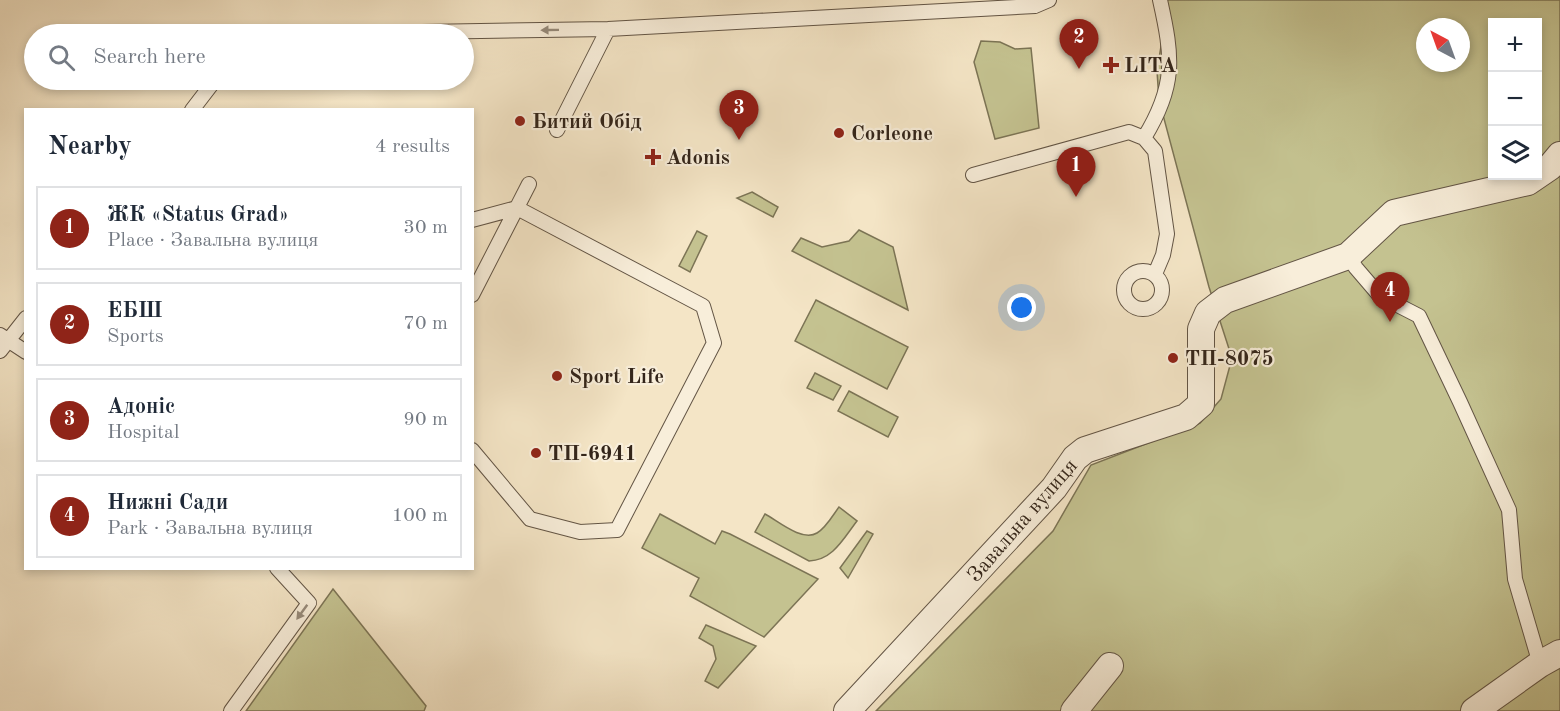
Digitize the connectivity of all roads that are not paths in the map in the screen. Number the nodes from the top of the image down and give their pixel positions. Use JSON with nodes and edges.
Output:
{"nodes":[{"id":1,"x":1049,"y":0,"type":"edge"},
{"id":2,"x":1160,"y":0,"type":"edge"},
{"id":3,"x":905,"y":6,"type":"edge"},
{"id":4,"x":608,"y":29,"type":"junction"},
{"id":5,"x":474,"y":31,"type":"edge"},
{"id":6,"x":207,"y":90,"type":"edge"},
{"id":7,"x":194,"y":108,"type":"edge"},
{"id":8,"x":557,"y":130,"type":"dead end"},
{"id":9,"x":1144,"y":138,"type":"junction"},
{"id":10,"x":1555,"y":161,"type":"edge"},
{"id":11,"x":973,"y":175,"type":"dead end"},
{"id":12,"x":529,"y":184,"type":"dead end"},
{"id":13,"x":517,"y":208,"type":"junction"},
{"id":14,"x":474,"y":219,"type":"edge"},
{"id":15,"x":1348,"y":256,"type":"junction"},
{"id":16,"x":1155,"y":274,"type":"dead end"},
{"id":17,"x":474,"y":291,"type":"edge"},
{"id":18,"x":24,"y":320,"type":"edge"},
{"id":19,"x":3,"y":342,"type":"edge"},
{"id":20,"x":24,"y":351,"type":"edge"},
{"id":21,"x":474,"y":452,"type":"edge"},
{"id":22,"x":279,"y":570,"type":"edge"},
{"id":23,"x":1550,"y":659,"type":"edge"},
{"id":24,"x":1110,"y":666,"type":"dead end"},
{"id":25,"x":231,"y":711,"type":"edge"},
{"id":26,"x":847,"y":711,"type":"edge"},
{"id":27,"x":1074,"y":711,"type":"edge"},
{"id":28,"x":1474,"y":711,"type":"edge"}],
"edges":[{"from":1,"to":3,"type":"lane"},
{"from":2,"to":9,"type":"lane"},
{"from":3,"to":4,"type":"lane"},
{"from":4,"to":5,"type":"lane","one_way":true},
{"from":4,"to":8,"type":"lane"},
{"from":6,"to":7,"type":"lane"},
{"from":9,"to":11,"type":"lane"},
{"from":9,"to":16,"type":"lane"},
{"from":10,"to":15,"type":"street","name":"Завальна вулиця"},
{"from":12,"to":13,"type":"lane"},
{"from":13,"to":14,"type":"lane"},
{"from":13,"to":17,"type":"lane"},
{"from":13,"to":21,"type":"lane"},
{"from":15,"to":23,"type":"lane"},
{"from":15,"to":26,"type":"street","name":"Завальна вулиця"},
{"from":18,"to":19,"type":"lane"},
{"from":19,"to":20,"type":"lane"},
{"from":22,"to":25,"type":"lane","one_way":true},
{"from":23,"to":28,"type":"street"},
{"from":24,"to":27,"type":"street"}]}
